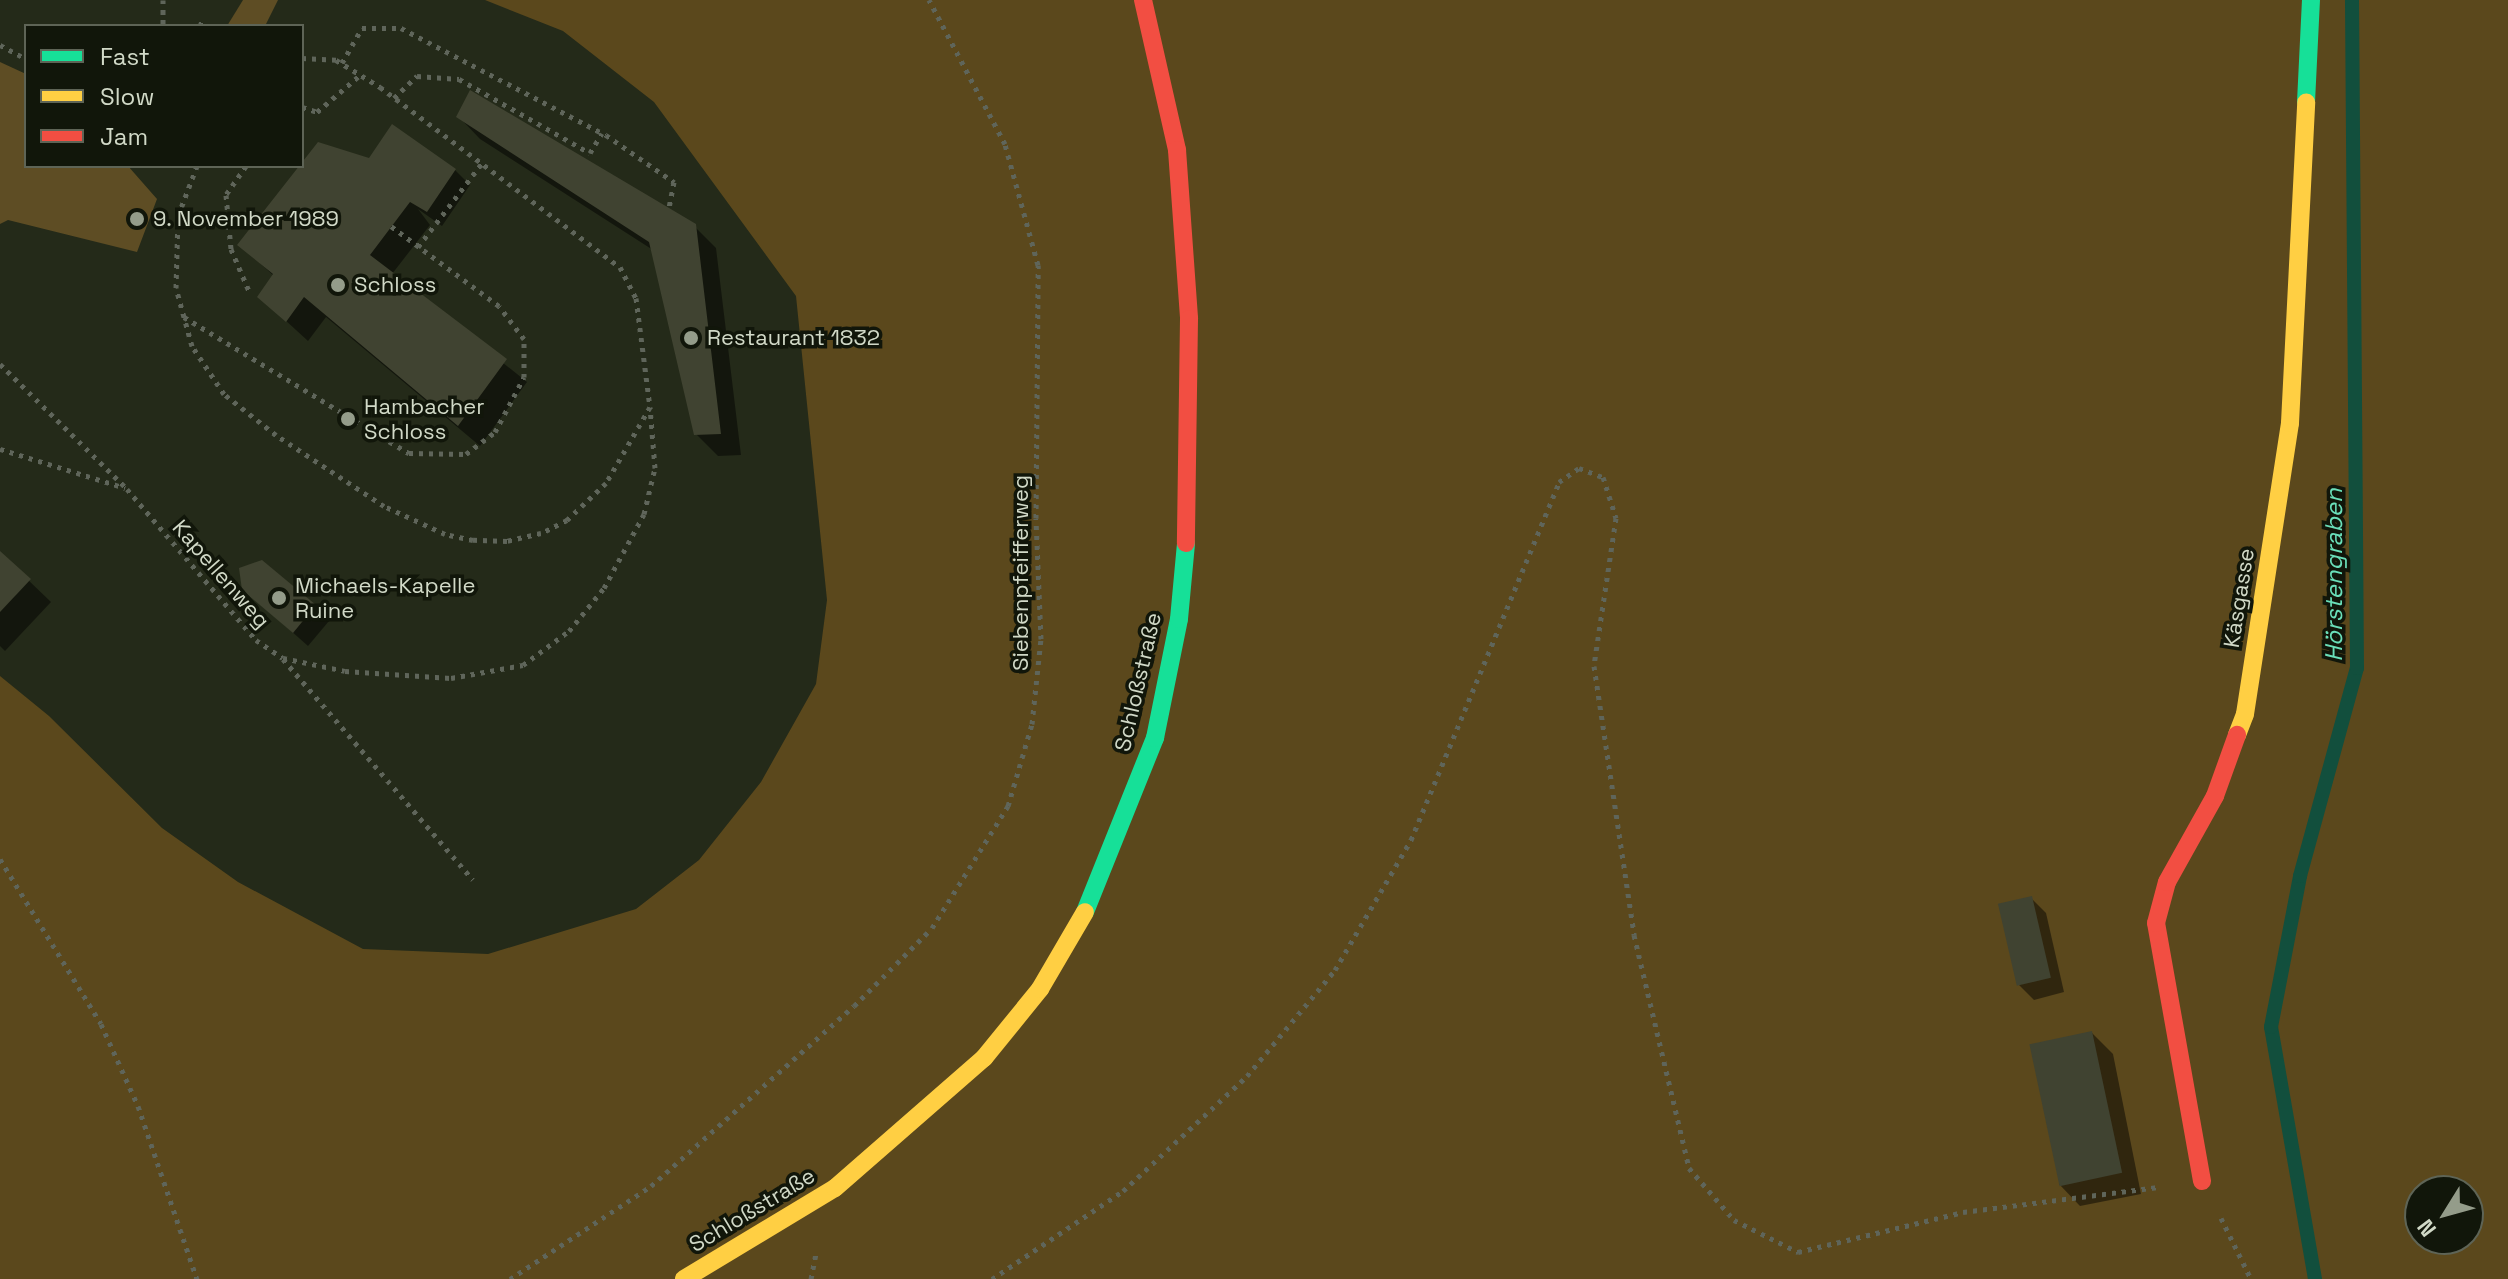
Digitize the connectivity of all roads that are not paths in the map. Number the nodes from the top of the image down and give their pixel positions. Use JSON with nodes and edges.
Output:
{"nodes":[{"id":1,"x":1143,"y":0,"type":"edge"},
{"id":2,"x":2311,"y":0,"type":"edge"},
{"id":3,"x":2202,"y":1181,"type":"road end"},
{"id":4,"x":684,"y":1279,"type":"edge"}],
"edges":[{"from":1,"to":4,"type":"street","name":"Schloßstraße"},
{"from":2,"to":3,"type":"street","name":"Käsgasse"}]}
